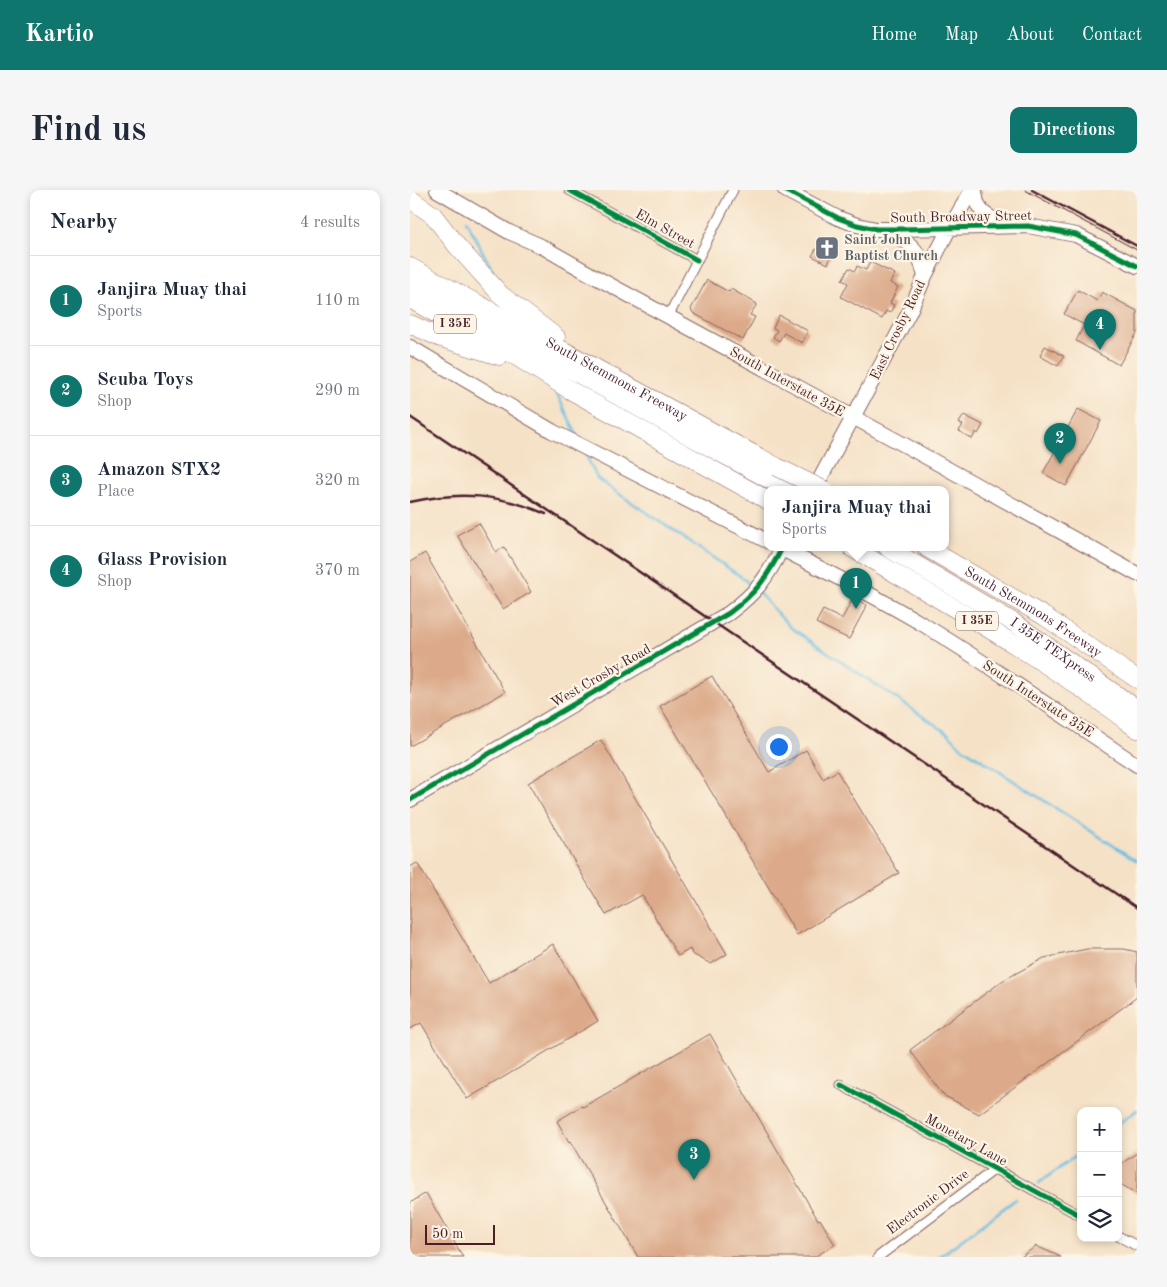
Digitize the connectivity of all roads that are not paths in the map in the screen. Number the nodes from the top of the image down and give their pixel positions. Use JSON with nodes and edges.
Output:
{"nodes":[{"id":1,"x":437,"y":190,"type":"edge"},
{"id":2,"x":569,"y":190,"type":"edge"},
{"id":3,"x":733,"y":190,"type":"edge"},
{"id":4,"x":785,"y":190,"type":"edge"},
{"id":5,"x":974,"y":190,"type":"edge"},
{"id":6,"x":410,"y":199,"type":"edge"},
{"id":7,"x":1008,"y":226,"type":"junction"},
{"id":8,"x":950,"y":227,"type":"junction"},
{"id":9,"x":876,"y":228,"type":"junction"},
{"id":10,"x":697,"y":260,"type":"junction"},
{"id":11,"x":1137,"y":266,"type":"edge"},
{"id":12,"x":410,"y":267,"type":"edge"},
{"id":13,"x":925,"y":276,"type":"junction"},
{"id":14,"x":410,"y":282,"type":"edge"},
{"id":15,"x":410,"y":299,"type":"edge"},
{"id":16,"x":668,"y":317,"type":"junction"},
{"id":17,"x":410,"y":324,"type":"edge"},
{"id":18,"x":410,"y":347,"type":"edge"},
{"id":19,"x":592,"y":365,"type":"junction"},
{"id":20,"x":531,"y":366,"type":"junction"},
{"id":21,"x":854,"y":418,"type":"junction"},
{"id":22,"x":772,"y":472,"type":"junction"},
{"id":23,"x":785,"y":486,"type":"edge"},
{"id":24,"x":812,"y":486,"type":"edge"},
{"id":25,"x":816,"y":486,"type":"edge"},
{"id":26,"x":762,"y":497,"type":"edge"},
{"id":27,"x":764,"y":540,"type":"edge"},
{"id":28,"x":780,"y":551,"type":"edge"},
{"id":29,"x":787,"y":551,"type":"edge"},
{"id":30,"x":857,"y":551,"type":"edge"},
{"id":31,"x":893,"y":551,"type":"edge"},
{"id":32,"x":932,"y":551,"type":"edge"},
{"id":33,"x":1137,"y":574,"type":"edge"},
{"id":34,"x":1137,"y":679,"type":"edge"},
{"id":35,"x":1137,"y":709,"type":"edge"},
{"id":36,"x":1137,"y":729,"type":"edge"},
{"id":37,"x":1137,"y":765,"type":"edge"},
{"id":38,"x":410,"y":800,"type":"edge"},
{"id":39,"x":841,"y":1085,"type":"dead end"},
{"id":40,"x":995,"y":1169,"type":"junction"},
{"id":41,"x":1077,"y":1214,"type":"edge"},
{"id":42,"x":1122,"y":1238,"type":"edge"},
{"id":43,"x":1137,"y":1246,"type":"edge"},
{"id":44,"x":878,"y":1257,"type":"edge"}],
"edges":[{"from":1,"to":16,"type":"main road","name":"South Interstate 35E"},
{"from":2,"to":10,"type":"street","name":"Elm Street"},
{"from":3,"to":10,"type":"street"},
{"from":4,"to":9,"type":"main road","name":"South Broadway Street"},
{"from":5,"to":7,"type":"main road"},
{"from":5,"to":8,"type":"main road","name":"East Crosby Road"},
{"from":6,"to":19,"type":"highway"},
{"from":7,"to":8,"type":"main road","name":"South Broadway Street"},
{"from":7,"to":11,"type":"main road","name":"South Broadway Street"},
{"from":8,"to":9,"type":"main road","name":"South Broadway Street"},
{"from":8,"to":13,"type":"main road","name":"East Crosby Road"},
{"from":9,"to":13,"type":"main road"},
{"from":10,"to":16,"type":"street"},
{"from":12,"to":19,"type":"highway","name":"South Stemmons Freeway","number":"I 35E"},
{"from":13,"to":21,"type":"main road","name":"East Crosby Road"},
{"from":14,"to":22,"type":"highway"},
{"from":15,"to":20,"type":"highway","name":"South Stemmons Freeway","number":"I 35E"},
{"from":16,"to":21,"type":"main road","name":"South Interstate 35E"},
{"from":17,"to":20,"type":"highway"},
{"from":18,"to":27,"type":"main road"},
{"from":19,"to":22,"type":"highway","name":"South Stemmons Freeway","number":"I 35E"},
{"from":20,"to":26,"type":"highway","name":"South Stemmons Freeway","number":"I 35E"},
{"from":21,"to":25,"type":"main road"},
{"from":21,"to":33,"type":"main road","name":"South Interstate 35E"},
{"from":22,"to":23,"type":"highway"},
{"from":22,"to":24,"type":"highway","name":"South Stemmons Freeway","number":"I 35E","bridge":true},
{"from":28,"to":38,"type":"main road","name":"West Crosby Road"},
{"from":29,"to":37,"type":"main road","name":"South Interstate 35E"},
{"from":30,"to":36,"type":"highway","number":"I 35E"},
{"from":31,"to":35,"type":"highway","name":"I 35E TEXpress"},
{"from":32,"to":34,"type":"highway","name":"South Stemmons Freeway","number":"I 35E"},
{"from":39,"to":40,"type":"street","name":"Monetary Lane"},
{"from":40,"to":41,"type":"street","name":"Monetary Lane"},
{"from":40,"to":44,"type":"street","name":"Electronic Drive"},
{"from":42,"to":43,"type":"street"}]}
